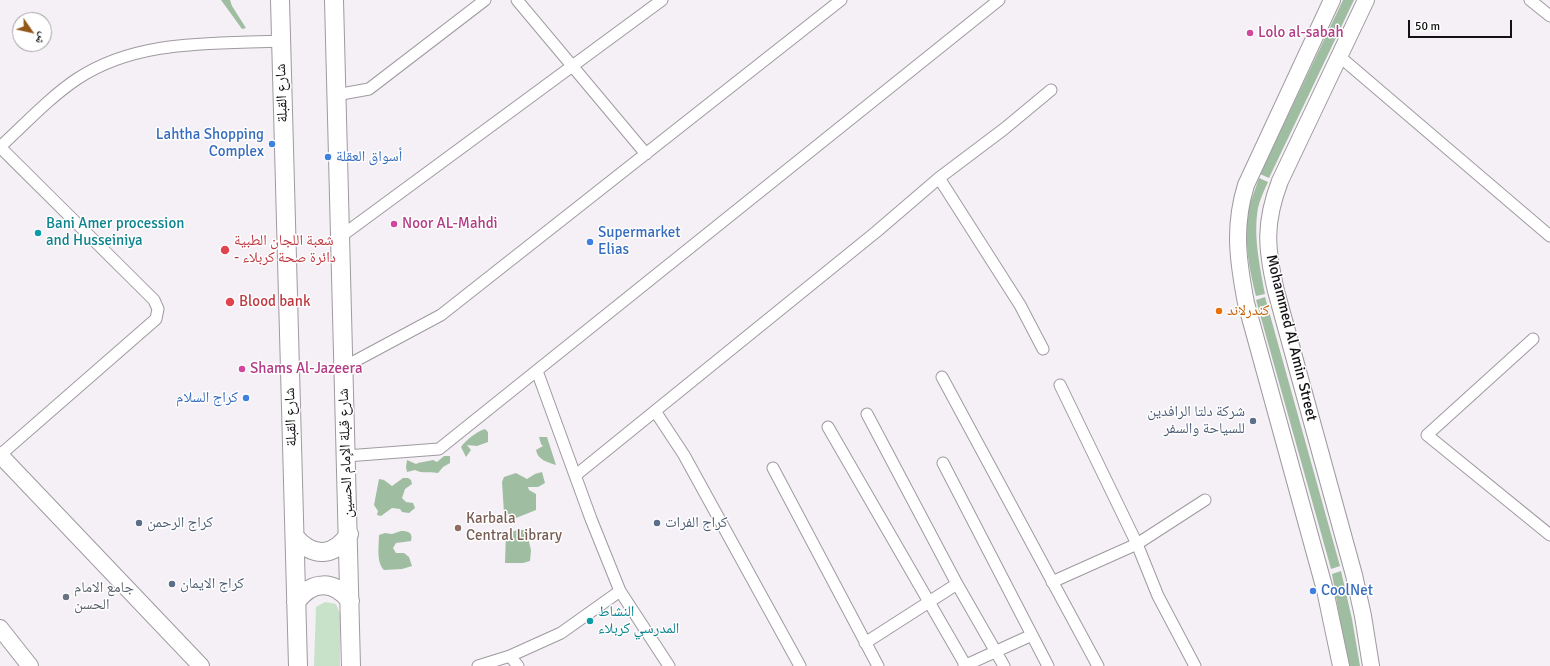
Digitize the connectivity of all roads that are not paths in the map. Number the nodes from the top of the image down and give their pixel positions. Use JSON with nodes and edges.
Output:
{"nodes":[{"id":1,"x":280,"y":0,"type":"edge"},
{"id":2,"x":334,"y":0,"type":"edge"},
{"id":3,"x":486,"y":0,"type":"edge"},
{"id":4,"x":517,"y":0,"type":"edge"},
{"id":5,"x":662,"y":0,"type":"edge"},
{"id":6,"x":841,"y":0,"type":"edge"},
{"id":7,"x":999,"y":0,"type":"edge"},
{"id":8,"x":1332,"y":0,"type":"edge"},
{"id":9,"x":1366,"y":0,"type":"edge"},
{"id":10,"x":1530,"y":0,"type":"edge"},
{"id":11,"x":1550,"y":16,"type":"edge"},
{"id":12,"x":281,"y":41,"type":"junction"},
{"id":13,"x":1339,"y":56,"type":"junction"},
{"id":14,"x":573,"y":66,"type":"junction"},
{"id":15,"x":1051,"y":90,"type":"dead end"},
{"id":16,"x":336,"y":95,"type":"junction"},
{"id":17,"x":0,"y":147,"type":"edge"},
{"id":18,"x":646,"y":154,"type":"junction"},
{"id":19,"x":939,"y":178,"type":"junction"},
{"id":20,"x":1550,"y":236,"type":"edge"},
{"id":21,"x":340,"y":237,"type":"junction"},
{"id":22,"x":1533,"y":339,"type":"dead end"},
{"id":23,"x":1043,"y":349,"type":"dead end"},
{"id":24,"x":344,"y":367,"type":"junction"},
{"id":25,"x":537,"y":371,"type":"junction"},
{"id":26,"x":942,"y":378,"type":"dead end"},
{"id":27,"x":1060,"y":385,"type":"dead end"},
{"id":28,"x":655,"y":411,"type":"junction"},
{"id":29,"x":868,"y":414,"type":"dead end"},
{"id":30,"x":828,"y":427,"type":"dead end"},
{"id":31,"x":0,"y":455,"type":"edge"},
{"id":32,"x":346,"y":456,"type":"junction"},
{"id":33,"x":943,"y":463,"type":"dead end"},
{"id":34,"x":773,"y":468,"type":"dead end"},
{"id":35,"x":576,"y":475,"type":"junction"},
{"id":36,"x":1205,"y":500,"type":"dead end"},
{"id":37,"x":349,"y":534,"type":"junction"},
{"id":38,"x":1550,"y":535,"type":"edge"},
{"id":39,"x":295,"y":537,"type":"junction"},
{"id":40,"x":1137,"y":544,"type":"junction"},
{"id":41,"x":1052,"y":582,"type":"junction"},
{"id":42,"x":957,"y":584,"type":"junction"},
{"id":43,"x":620,"y":591,"type":"junction"},
{"id":44,"x":350,"y":601,"type":"junction"},
{"id":45,"x":296,"y":602,"type":"junction"},
{"id":46,"x":930,"y":602,"type":"junction"},
{"id":47,"x":0,"y":628,"type":"edge"},
{"id":48,"x":1032,"y":635,"type":"junction"},
{"id":49,"x":865,"y":643,"type":"junction"},
{"id":50,"x":997,"y":651,"type":"junction"},
{"id":51,"x":510,"y":656,"type":"junction"},
{"id":52,"x":30,"y":666,"type":"edge"},
{"id":53,"x":201,"y":666,"type":"edge"},
{"id":54,"x":298,"y":666,"type":"edge"},
{"id":55,"x":352,"y":666,"type":"edge"},
{"id":56,"x":478,"y":666,"type":"edge"},
{"id":57,"x":518,"y":666,"type":"edge"},
{"id":58,"x":669,"y":666,"type":"edge"},
{"id":59,"x":800,"y":666,"type":"edge"},
{"id":60,"x":878,"y":666,"type":"edge"},
{"id":61,"x":965,"y":666,"type":"edge"},
{"id":62,"x":1004,"y":666,"type":"edge"},
{"id":63,"x":1048,"y":666,"type":"edge"},
{"id":64,"x":1098,"y":666,"type":"edge"},
{"id":65,"x":1195,"y":666,"type":"edge"},
{"id":66,"x":1341,"y":666,"type":"edge"},
{"id":67,"x":1371,"y":666,"type":"edge"}],
"edges":[{"from":1,"to":12,"type":"main road","name":"شارع القبلة"},
{"from":2,"to":16,"type":"main road","name":"شارع قبلة الإمام الحسين"},
{"from":3,"to":16,"type":"street"},
{"from":4,"to":14,"type":"street"},
{"from":5,"to":14,"type":"street"},
{"from":6,"to":18,"type":"street"},
{"from":7,"to":25,"type":"street"},
{"from":8,"to":66,"type":"main road"},
{"from":9,"to":13,"type":"main road","name":"Mohammed Al Amin Street"},
{"from":10,"to":11,"type":"street"},
{"from":12,"to":17,"type":"street"},
{"from":12,"to":39,"type":"main road","name":"شارع القبلة"},
{"from":13,"to":20,"type":"street"},
{"from":13,"to":67,"type":"main road","name":"Mohammed Al Amin Street"},
{"from":14,"to":18,"type":"street"},
{"from":14,"to":21,"type":"street"},
{"from":15,"to":19,"type":"street"},
{"from":16,"to":21,"type":"main road","name":"شارع قبلة الإمام الحسين"},
{"from":17,"to":31,"type":"street"},
{"from":18,"to":24,"type":"street"},
{"from":19,"to":23,"type":"street"},
{"from":19,"to":28,"type":"street"},
{"from":21,"to":24,"type":"main road","name":"شارع قبلة الإمام الحسين"},
{"from":22,"to":38,"type":"street"},
{"from":24,"to":32,"type":"main road","name":"شارع قبلة الإمام الحسين"},
{"from":25,"to":32,"type":"street"},
{"from":25,"to":35,"type":"street"},
{"from":26,"to":41,"type":"street"},
{"from":27,"to":40,"type":"street"},
{"from":28,"to":35,"type":"street"},
{"from":28,"to":59,"type":"street"},
{"from":29,"to":42,"type":"street"},
{"from":30,"to":46,"type":"street"},
{"from":31,"to":53,"type":"main road"},
{"from":32,"to":37,"type":"main road","name":"شارع قبلة الإمام الحسين"},
{"from":33,"to":48,"type":"street"},
{"from":34,"to":49,"type":"street"},
{"from":35,"to":43,"type":"street"},
{"from":36,"to":40,"type":"street"},
{"from":37,"to":39,"type":"main road"},
{"from":37,"to":44,"type":"main road","name":"شارع قبلة الإمام الحسين"},
{"from":39,"to":45,"type":"main road","name":"شارع القبلة"},
{"from":40,"to":41,"type":"street"},
{"from":40,"to":65,"type":"street"},
{"from":41,"to":64,"type":"street"},
{"from":42,"to":46,"type":"street"},
{"from":42,"to":50,"type":"street"},
{"from":43,"to":51,"type":"street"},
{"from":43,"to":58,"type":"street"},
{"from":44,"to":45,"type":"main road"},
{"from":44,"to":55,"type":"main road","name":"شارع قبلة الإمام الحسين"},
{"from":45,"to":54,"type":"main road","name":"شارع القبلة"},
{"from":46,"to":49,"type":"street"},
{"from":46,"to":61,"type":"street"},
{"from":47,"to":52,"type":"main road"},
{"from":48,"to":50,"type":"street"},
{"from":48,"to":63,"type":"street"},
{"from":49,"to":60,"type":"street"},
{"from":50,"to":61,"type":"street"},
{"from":50,"to":62,"type":"street"},
{"from":51,"to":56,"type":"street"},
{"from":51,"to":57,"type":"street"}]}
